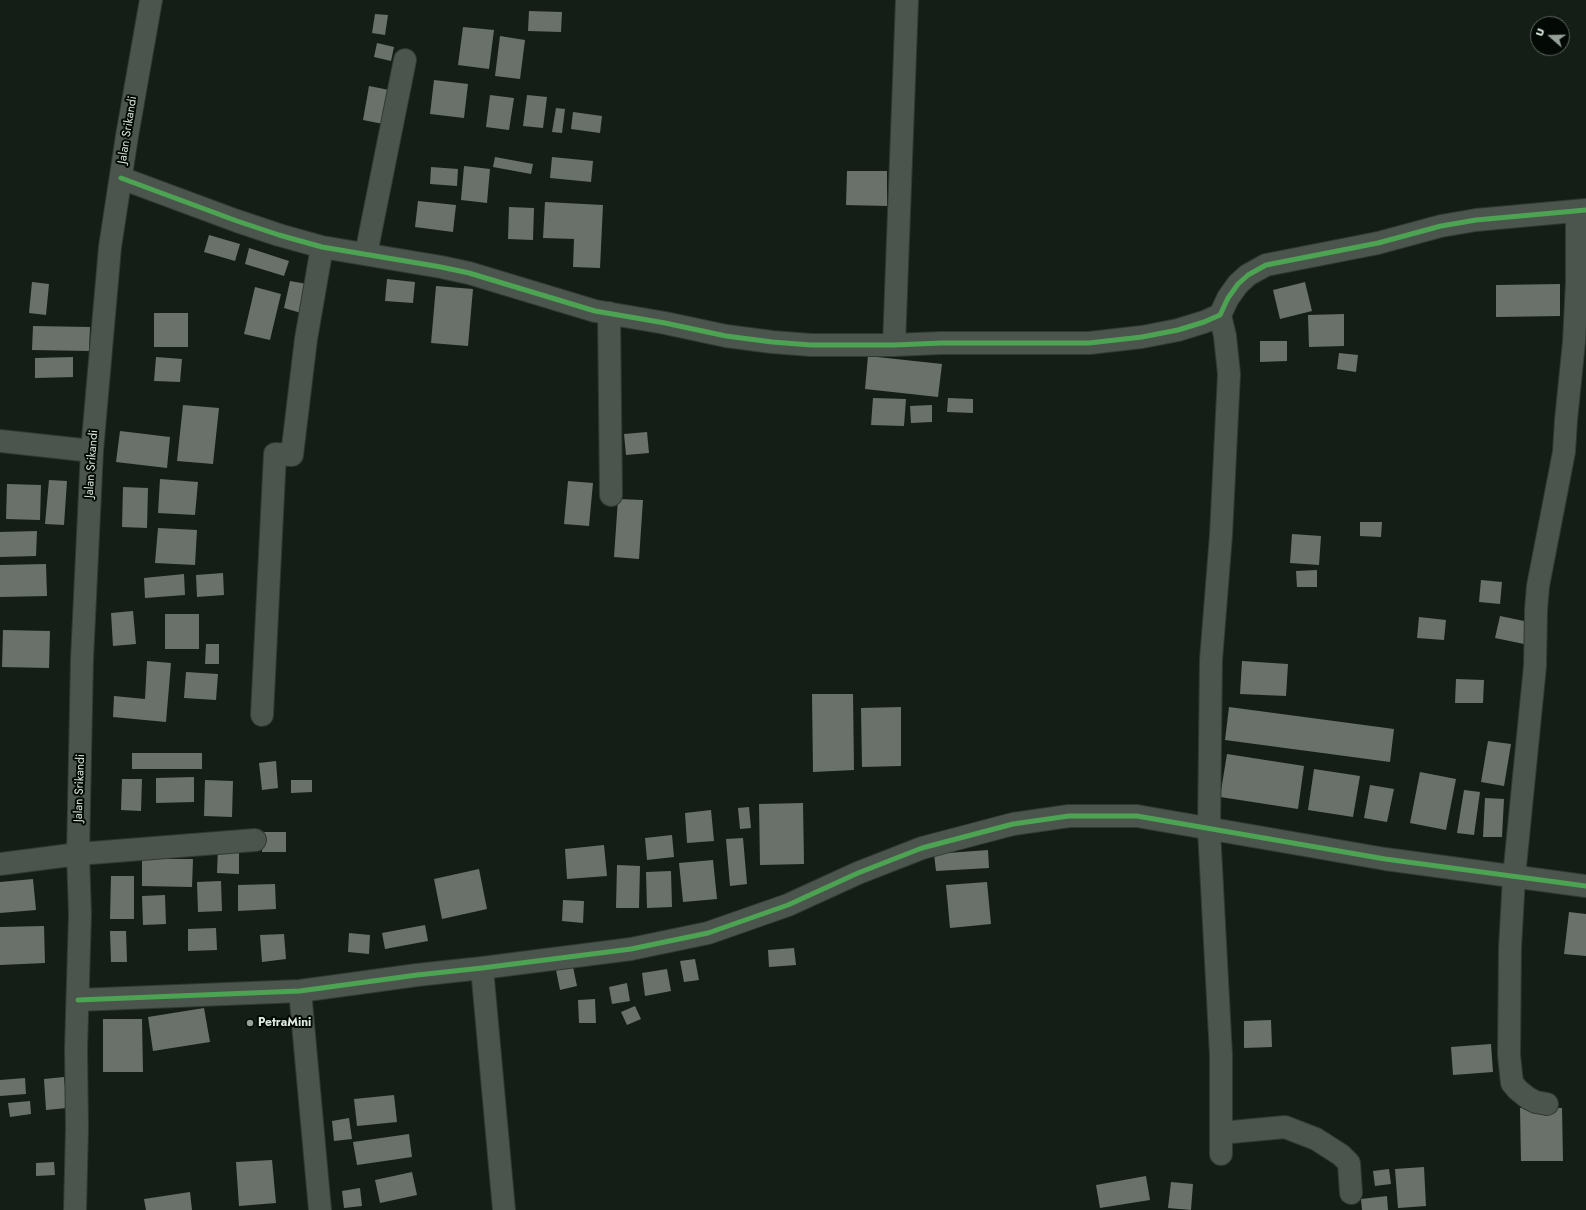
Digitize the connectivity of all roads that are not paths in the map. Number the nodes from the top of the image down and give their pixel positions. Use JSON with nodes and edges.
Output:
{"nodes":[{"id":1,"x":151,"y":0,"type":"edge"},
{"id":2,"x":907,"y":0,"type":"edge"},
{"id":3,"x":405,"y":60,"type":"dead end"},
{"id":4,"x":121,"y":178,"type":"junction"},
{"id":5,"x":1581,"y":210,"type":"edge"},
{"id":6,"x":322,"y":247,"type":"junction"},
{"id":7,"x":366,"y":254,"type":"junction"},
{"id":8,"x":609,"y":313,"type":"junction"},
{"id":9,"x":1220,"y":315,"type":"junction"},
{"id":10,"x":1580,"y":321,"type":"edge"},
{"id":11,"x":894,"y":346,"type":"junction"},
{"id":12,"x":0,"y":441,"type":"edge"},
{"id":13,"x":92,"y":451,"type":"junction"},
{"id":14,"x":611,"y":495,"type":"dead end"},
{"id":15,"x":262,"y":715,"type":"dead end"},
{"id":16,"x":1209,"y":830,"type":"junction"},
{"id":17,"x":255,"y":840,"type":"dead end"},
{"id":18,"x":78,"y":854,"type":"junction"},
{"id":19,"x":0,"y":864,"type":"edge"},
{"id":20,"x":1514,"y":877,"type":"junction"},
{"id":21,"x":1586,"y":886,"type":"edge"},
{"id":22,"x":482,"y":968,"type":"junction"},
{"id":23,"x":300,"y":991,"type":"junction"},
{"id":24,"x":78,"y":1000,"type":"junction"},
{"id":25,"x":1548,"y":1104,"type":"dead end"},
{"id":26,"x":1221,"y":1133,"type":"junction"},
{"id":27,"x":1221,"y":1154,"type":"dead end"},
{"id":28,"x":1351,"y":1193,"type":"dead end"},
{"id":29,"x":76,"y":1210,"type":"edge"},
{"id":30,"x":320,"y":1210,"type":"edge"},
{"id":31,"x":504,"y":1210,"type":"edge"}],
"edges":[{"from":1,"to":4,"type":"street","name":"Jalan Srikandi"},
{"from":2,"to":11,"type":"street"},
{"from":3,"to":7,"type":"street"},
{"from":4,"to":6,"type":"street"},
{"from":4,"to":13,"type":"street","name":"Jalan Srikandi"},
{"from":5,"to":9,"type":"street"},
{"from":5,"to":10,"type":"street"},
{"from":6,"to":7,"type":"street"},
{"from":6,"to":15,"type":"street"},
{"from":7,"to":8,"type":"street"},
{"from":8,"to":11,"type":"street"},
{"from":8,"to":14,"type":"street"},
{"from":9,"to":11,"type":"street"},
{"from":9,"to":16,"type":"street"},
{"from":10,"to":20,"type":"street"},
{"from":12,"to":13,"type":"street"},
{"from":13,"to":18,"type":"street","name":"Jalan Srikandi"},
{"from":16,"to":20,"type":"street"},
{"from":16,"to":22,"type":"street"},
{"from":16,"to":26,"type":"street"},
{"from":17,"to":18,"type":"street"},
{"from":18,"to":19,"type":"street"},
{"from":18,"to":24,"type":"street","name":"Jalan Srikandi"},
{"from":20,"to":21,"type":"street"},
{"from":20,"to":25,"type":"street"},
{"from":22,"to":23,"type":"street"},
{"from":22,"to":31,"type":"street"},
{"from":23,"to":24,"type":"street"},
{"from":23,"to":30,"type":"street"},
{"from":24,"to":29,"type":"street","name":"Jalan Srikandi"},
{"from":26,"to":27,"type":"street"},
{"from":26,"to":28,"type":"street"}]}
